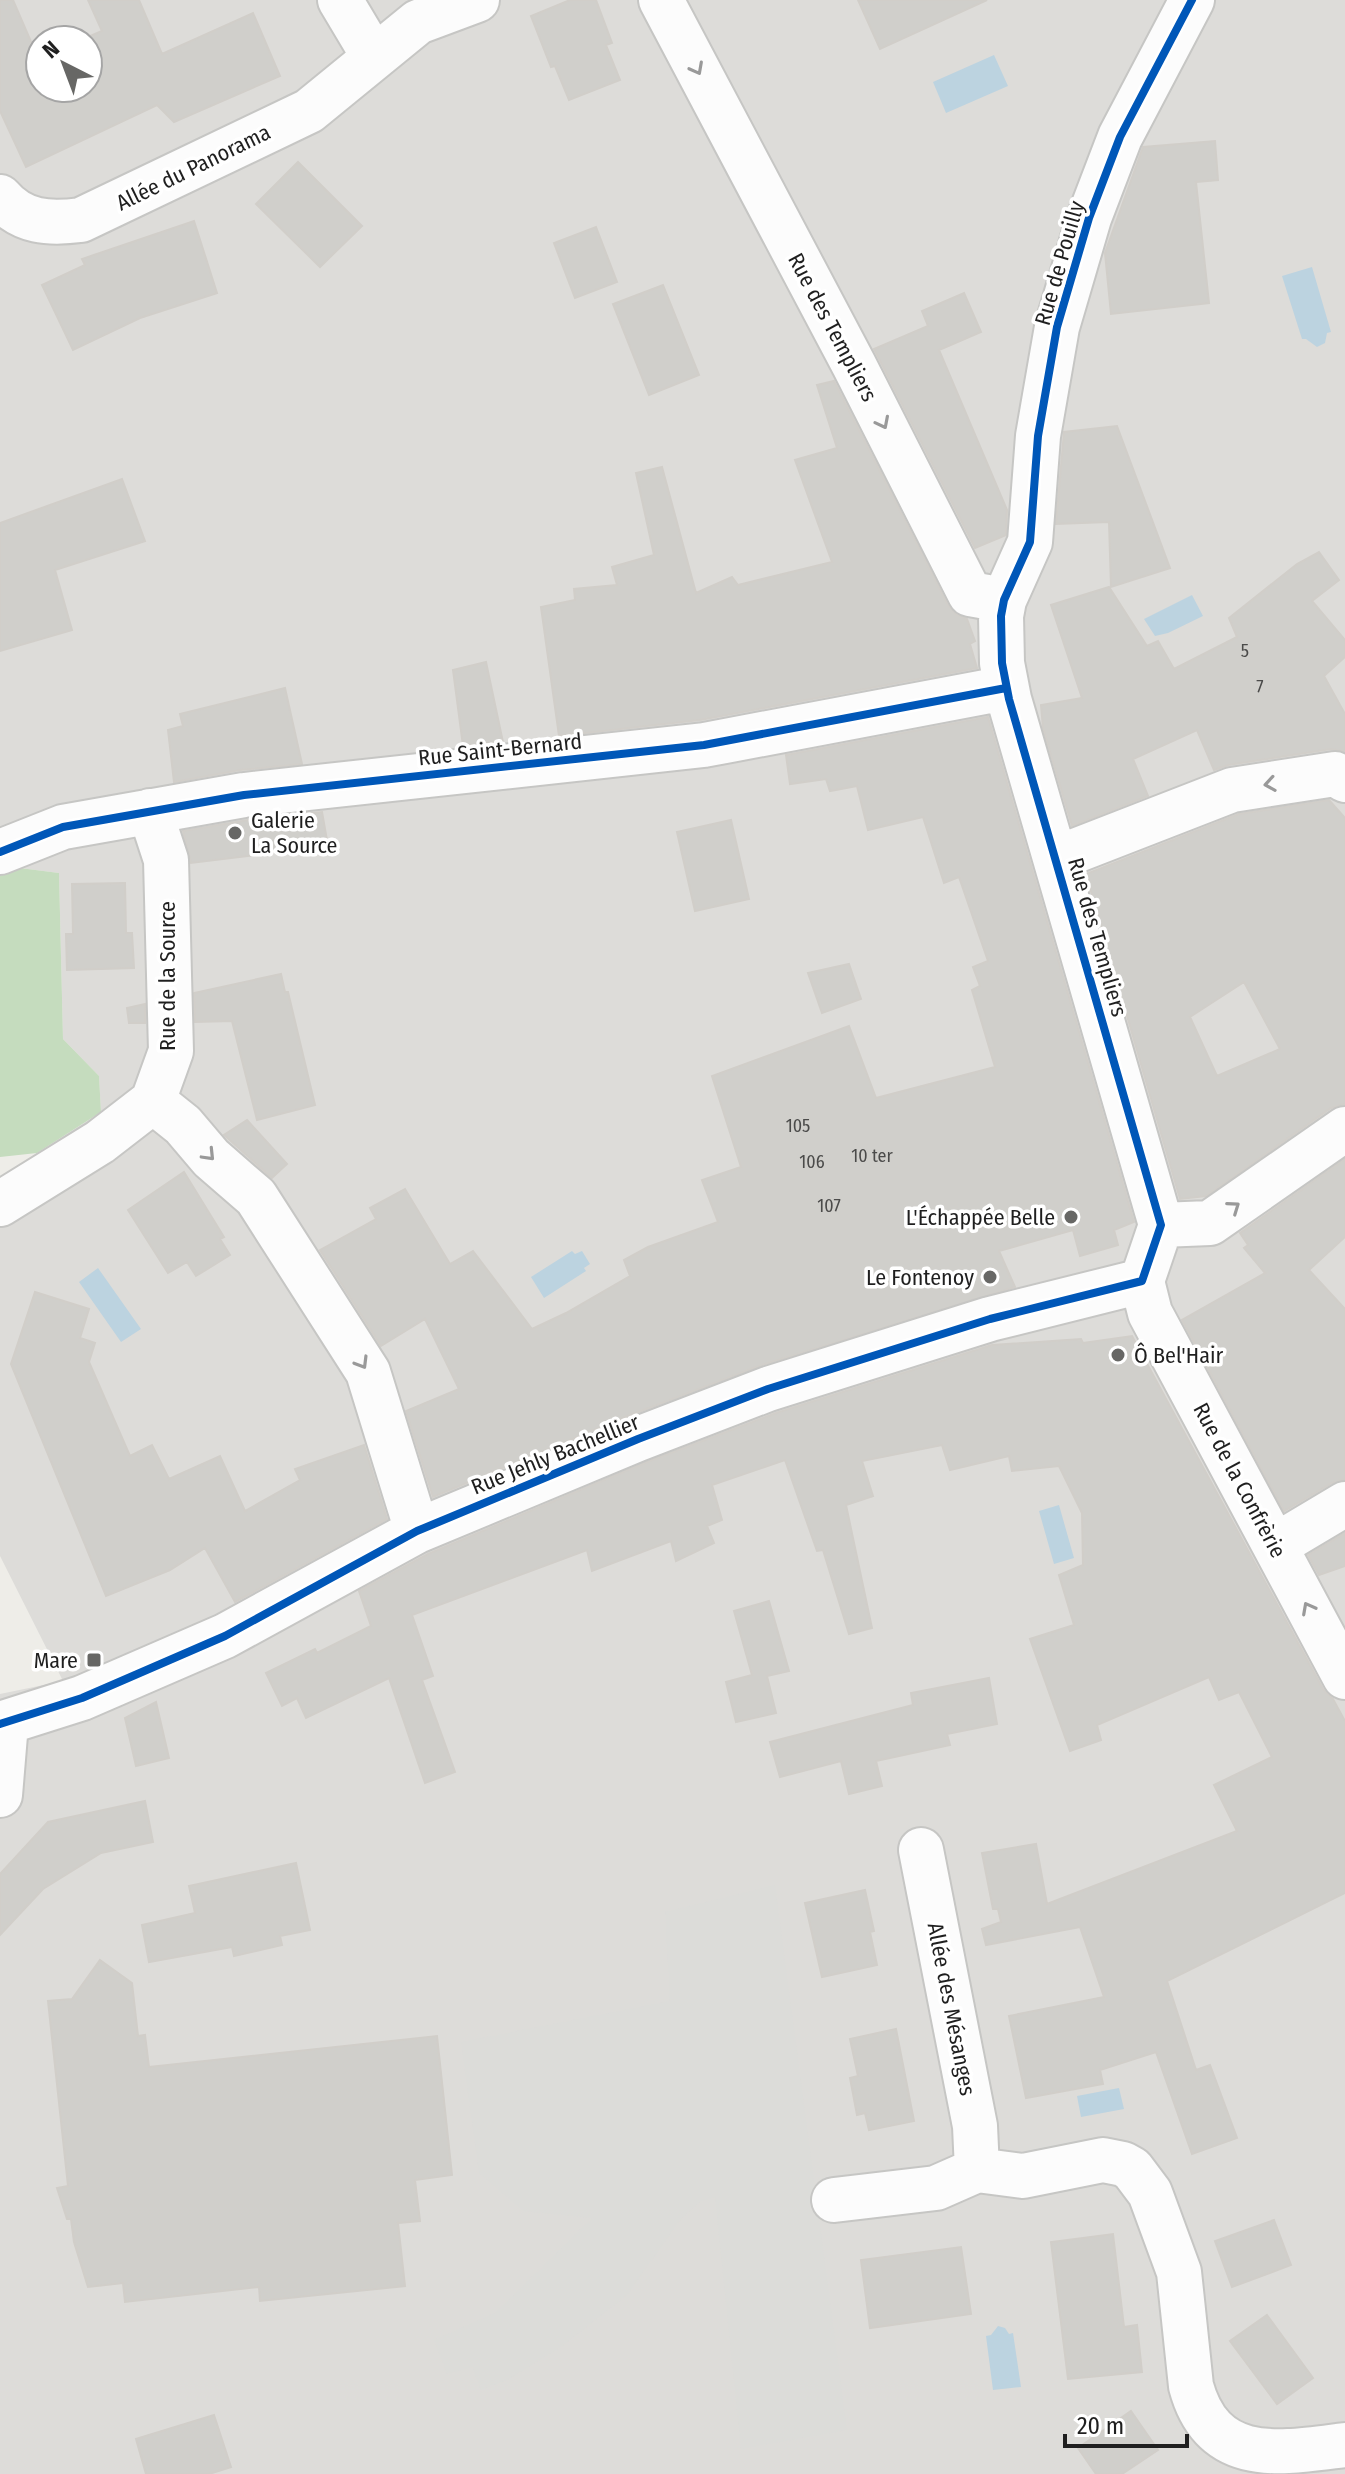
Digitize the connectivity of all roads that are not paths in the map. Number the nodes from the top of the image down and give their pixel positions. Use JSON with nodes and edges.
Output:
{"nodes":[{"id":1,"x":340,"y":0,"type":"edge"},
{"id":2,"x":477,"y":0,"type":"edge"},
{"id":3,"x":661,"y":0,"type":"edge"},
{"id":4,"x":1192,"y":0,"type":"edge"},
{"id":5,"x":374,"y":57,"type":"junction"},
{"id":6,"x":0,"y":197,"type":"edge"},
{"id":7,"x":1004,"y":600,"type":"junction"},
{"id":8,"x":1006,"y":688,"type":"junction"},
{"id":9,"x":1345,"y":780,"type":"edge"},
{"id":10,"x":150,"y":811,"type":"junction"},
{"id":11,"x":0,"y":852,"type":"edge"},
{"id":12,"x":1057,"y":858,"type":"junction"},
{"id":13,"x":153,"y":1101,"type":"junction"},
{"id":14,"x":1345,"y":1129,"type":"edge"},
{"id":15,"x":0,"y":1204,"type":"edge"},
{"id":16,"x":1161,"y":1225,"type":"junction"},
{"id":17,"x":1142,"y":1281,"type":"junction"},
{"id":18,"x":1345,"y":1504,"type":"edge"},
{"id":19,"x":417,"y":1531,"type":"junction"},
{"id":20,"x":1275,"y":1546,"type":"junction"},
{"id":21,"x":1345,"y":1677,"type":"edge"},
{"id":22,"x":3,"y":1724,"type":"edge"},
{"id":23,"x":0,"y":1795,"type":"edge"},
{"id":24,"x":921,"y":1850,"type":"dead end"},
{"id":25,"x":977,"y":2170,"type":"junction"},
{"id":26,"x":834,"y":2200,"type":"dead end"},
{"id":27,"x":1345,"y":2445,"type":"edge"}],
"edges":[{"from":1,"to":5,"type":"street"},
{"from":2,"to":5,"type":"street","name":"Allée du Panorama"},
{"from":3,"to":7,"type":"street","name":"Rue des Templiers","one_way":true},
{"from":4,"to":7,"type":"street","name":"Rue de Pouilly"},
{"from":5,"to":6,"type":"street","name":"Allée du Panorama"},
{"from":7,"to":8,"type":"street","name":"Rue des Templiers"},
{"from":8,"to":10,"type":"street","name":"Rue Saint-Bernard"},
{"from":8,"to":12,"type":"street","name":"Rue des Templiers"},
{"from":9,"to":12,"type":"street","one_way":true},
{"from":10,"to":11,"type":"street","name":"Rue Saint-Bernard"},
{"from":10,"to":13,"type":"street","name":"Rue de la Source"},
{"from":12,"to":16,"type":"street","name":"Rue des Templiers"},
{"from":13,"to":15,"type":"street"},
{"from":13,"to":19,"type":"street","one_way":true},
{"from":16,"to":14,"type":"street","one_way":true},
{"from":16,"to":17,"type":"street"},
{"from":17,"to":19,"type":"street","name":"Rue Jehly Bachellier"},
{"from":17,"to":20,"type":"street","name":"Rue de la Confrèrie"},
{"from":18,"to":20,"type":"street"},
{"from":19,"to":22,"type":"street","name":"Rue Jehly Bachellier"},
{"from":21,"to":20,"type":"street","name":"Rue de la Confrèrie","one_way":true},
{"from":22,"to":23,"type":"street"},
{"from":24,"to":25,"type":"street","name":"Allée des Mésanges"},
{"from":25,"to":26,"type":"street"},
{"from":25,"to":27,"type":"street"}]}
